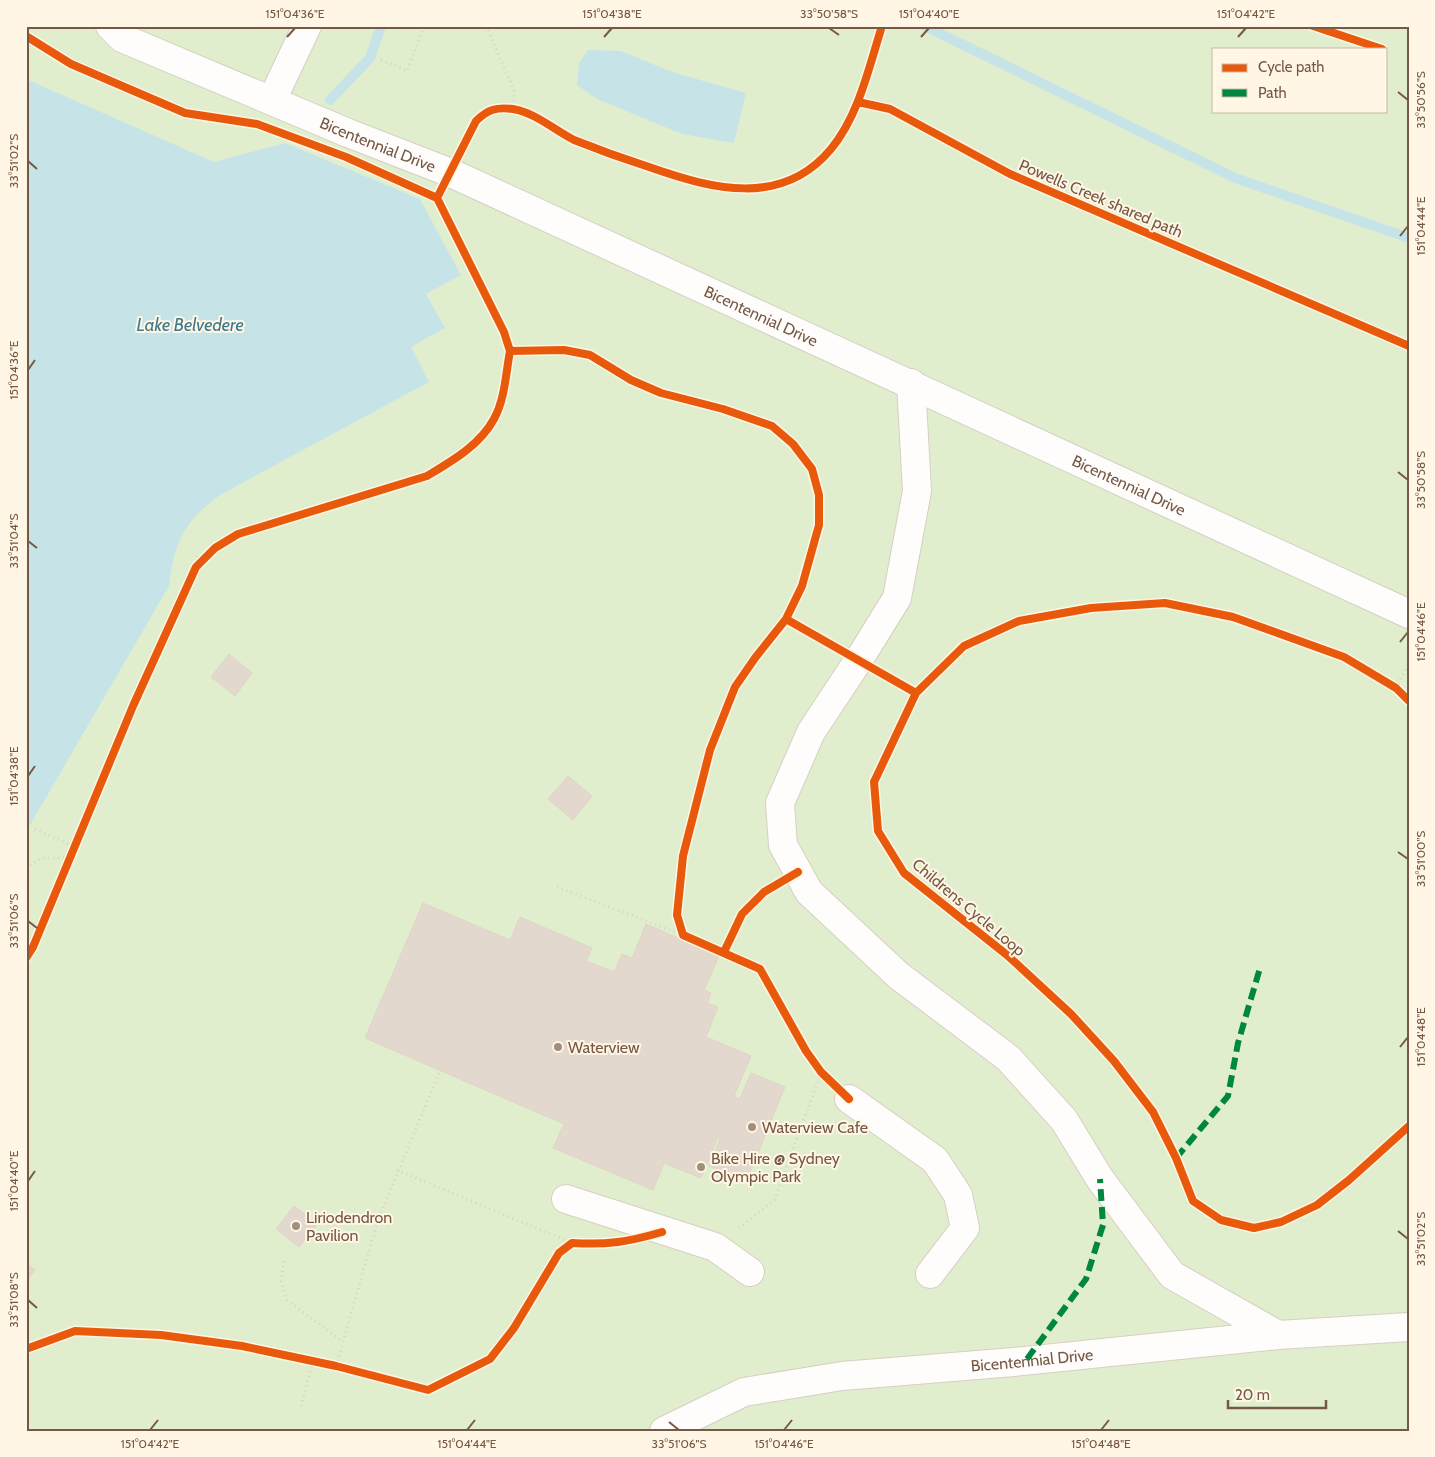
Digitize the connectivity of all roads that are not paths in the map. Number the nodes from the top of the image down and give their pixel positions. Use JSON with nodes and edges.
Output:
{"nodes":[{"id":1,"x":110,"y":26,"type":"edge"},
{"id":2,"x":307,"y":26,"type":"edge"},
{"id":3,"x":272,"y":100,"type":"junction"},
{"id":4,"x":911,"y":383,"type":"junction"},
{"id":5,"x":1409,"y":614,"type":"edge"},
{"id":6,"x":849,"y":1099,"type":"road end"},
{"id":7,"x":566,"y":1199,"type":"dead end"},
{"id":8,"x":750,"y":1272,"type":"dead end"},
{"id":9,"x":930,"y":1274,"type":"dead end"},
{"id":10,"x":1409,"y":1327,"type":"edge"},
{"id":11,"x":1278,"y":1335,"type":"junction"},
{"id":12,"x":664,"y":1431,"type":"edge"}],
"edges":[{"from":1,"to":3,"type":"street","name":"Bicentennial Drive"},
{"from":2,"to":3,"type":"street"},
{"from":3,"to":4,"type":"street","name":"Bicentennial Drive"},
{"from":4,"to":5,"type":"street","name":"Bicentennial Drive"},
{"from":4,"to":11,"type":"street"},
{"from":6,"to":9,"type":"street"},
{"from":7,"to":8,"type":"street"},
{"from":10,"to":11,"type":"street","name":"Bicentennial Drive"},
{"from":11,"to":12,"type":"street","name":"Bicentennial Drive"}]}
